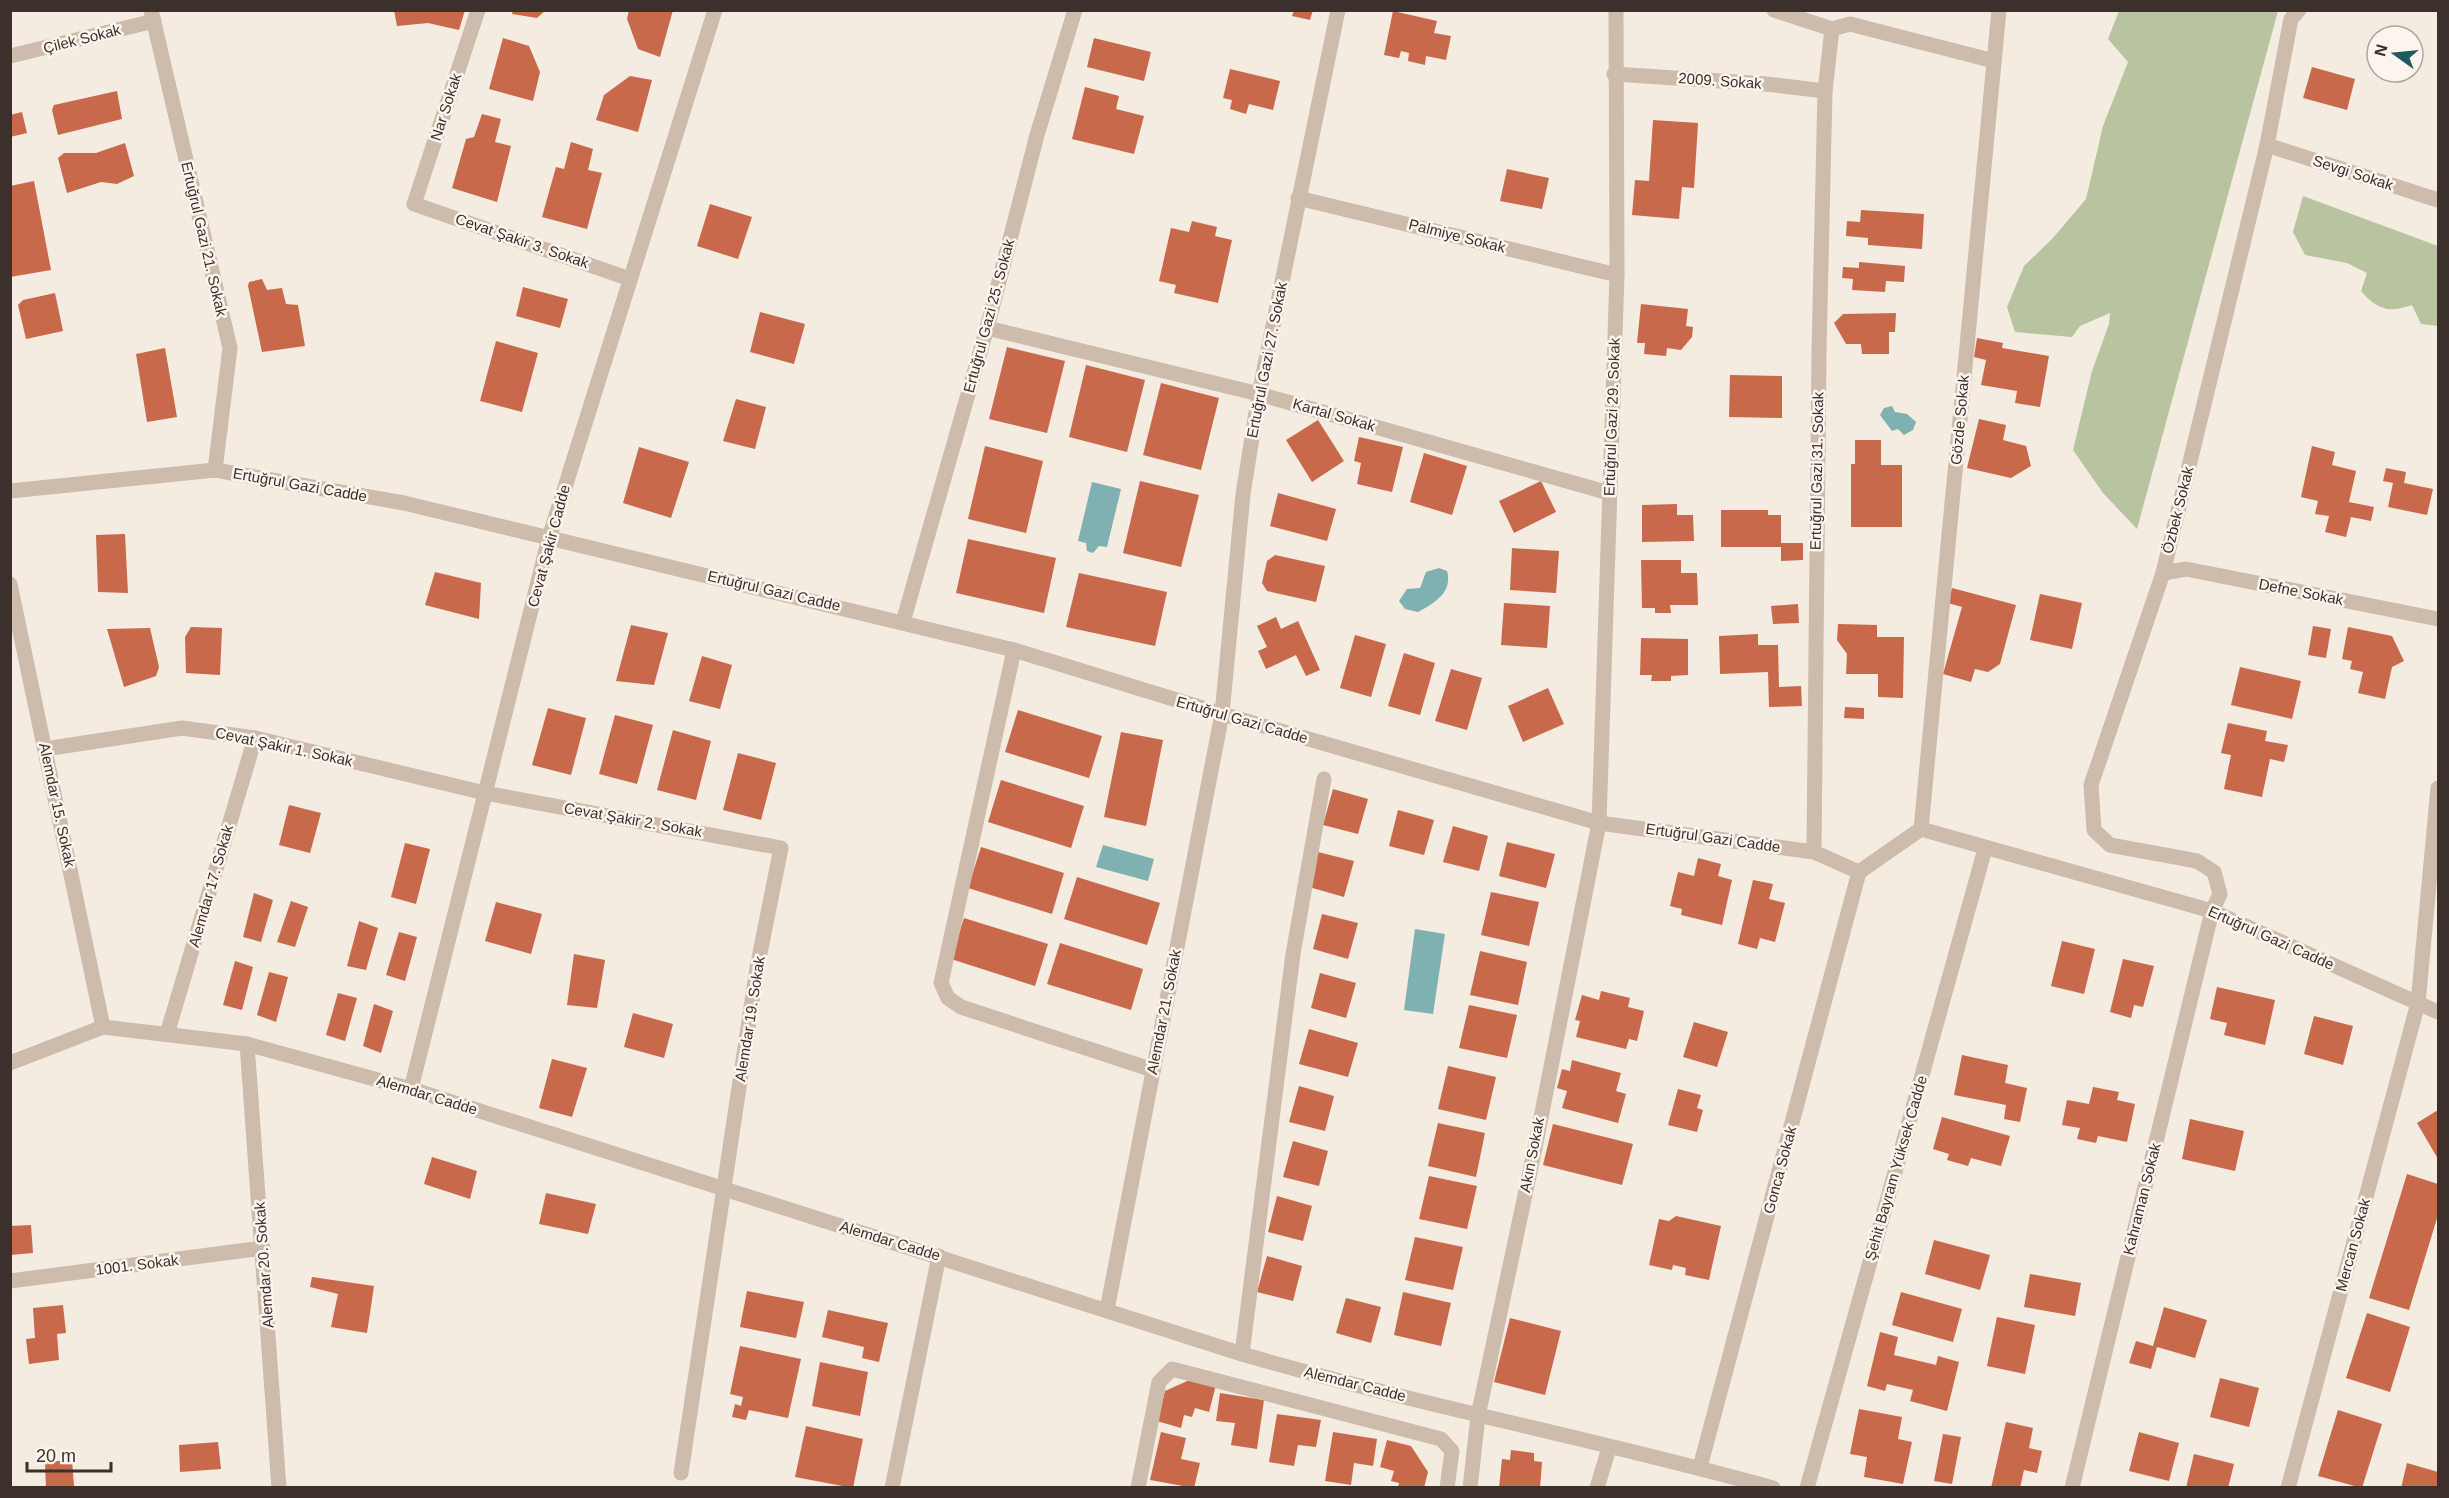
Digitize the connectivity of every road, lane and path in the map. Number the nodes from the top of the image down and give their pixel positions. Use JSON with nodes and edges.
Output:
{"nodes":[{"id":1,"x":478,"y":10,"type":"edge"},
{"id":2,"x":715,"y":10,"type":"edge"},
{"id":3,"x":1075,"y":10,"type":"edge"},
{"id":4,"x":1338,"y":10,"type":"edge"},
{"id":5,"x":1616,"y":10,"type":"edge"},
{"id":6,"x":1774,"y":10,"type":"edge"},
{"id":7,"x":1999,"y":10,"type":"edge"},
{"id":8,"x":2295,"y":15,"type":"edge"},
{"id":9,"x":153,"y":16,"type":"edge"},
{"id":10,"x":1832,"y":29,"type":"junction"},
{"id":11,"x":10,"y":56,"type":"edge"},
{"id":12,"x":1994,"y":61,"type":"junction"},
{"id":13,"x":1614,"y":74,"type":"junction"},
{"id":14,"x":1826,"y":91,"type":"junction"},
{"id":15,"x":2267,"y":145,"type":"junction"},
{"id":16,"x":1298,"y":198,"type":"junction"},
{"id":17,"x":2439,"y":200,"type":"edge"},
{"id":18,"x":414,"y":204,"type":"joint"},
{"id":19,"x":1617,"y":275,"type":"junction"},
{"id":20,"x":630,"y":279,"type":"junction"},
{"id":21,"x":987,"y":328,"type":"junction"},
{"id":22,"x":1259,"y":394,"type":"junction"},
{"id":23,"x":214,"y":470,"type":"junction"},
{"id":24,"x":10,"y":491,"type":"edge"},
{"id":25,"x":1609,"y":493,"type":"junction"},
{"id":26,"x":549,"y":538,"type":"junction"},
{"id":27,"x":2163,"y":573,"type":"junction"},
{"id":28,"x":10,"y":584,"type":"edge"},
{"id":29,"x":2439,"y":620,"type":"edge"},
{"id":30,"x":903,"y":622,"type":"junction"},
{"id":31,"x":1014,"y":650,"type":"junction"},
{"id":32,"x":1221,"y":714,"type":"junction"},
{"id":33,"x":255,"y":738,"type":"junction"},
{"id":34,"x":45,"y":749,"type":"junction"},
{"id":35,"x":1324,"y":779,"type":"dead end"},
{"id":36,"x":2439,"y":788,"type":"edge"},
{"id":37,"x":485,"y":793,"type":"junction"},
{"id":38,"x":1599,"y":823,"type":"junction"},
{"id":39,"x":1921,"y":829,"type":"junction"},
{"id":40,"x":781,"y":848,"type":"joint"},
{"id":41,"x":1985,"y":849,"type":"junction"},
{"id":42,"x":1814,"y":852,"type":"junction"},
{"id":43,"x":1859,"y":872,"type":"junction"},
{"id":44,"x":2212,"y":910,"type":"junction"},
{"id":45,"x":2418,"y":1003,"type":"junction"},
{"id":46,"x":2439,"y":1012,"type":"edge"},
{"id":47,"x":103,"y":1027,"type":"junction"},
{"id":48,"x":167,"y":1035,"type":"junction"},
{"id":49,"x":247,"y":1044,"type":"junction"},
{"id":50,"x":10,"y":1063,"type":"edge"},
{"id":51,"x":1153,"y":1070,"type":"junction"},
{"id":52,"x":411,"y":1089,"type":"junction"},
{"id":53,"x":725,"y":1191,"type":"junction"},
{"id":54,"x":263,"y":1248,"type":"junction"},
{"id":55,"x":939,"y":1256,"type":"junction"},
{"id":56,"x":10,"y":1281,"type":"edge"},
{"id":57,"x":1107,"y":1310,"type":"junction"},
{"id":58,"x":1242,"y":1354,"type":"junction"},
{"id":59,"x":1478,"y":1416,"type":"junction"},
{"id":60,"x":1609,"y":1448,"type":"junction"},
{"id":61,"x":1700,"y":1467,"type":"junction"},
{"id":62,"x":681,"y":1473,"type":"dead end"},
{"id":63,"x":2290,"y":1487,"type":"edge"},
{"id":64,"x":279,"y":1488,"type":"edge"},
{"id":65,"x":892,"y":1488,"type":"edge"},
{"id":66,"x":1138,"y":1488,"type":"edge"},
{"id":67,"x":1448,"y":1488,"type":"edge"},
{"id":68,"x":1470,"y":1488,"type":"edge"},
{"id":69,"x":1597,"y":1488,"type":"edge"},
{"id":70,"x":1773,"y":1488,"type":"edge"},
{"id":71,"x":1807,"y":1488,"type":"edge"},
{"id":72,"x":2072,"y":1488,"type":"edge"}],
"edges":[{"from":1,"to":18,"type":"street","name":"Nar Sokak"},
{"from":2,"to":20,"type":"street","name":"Cevat Şakir Cadde"},
{"from":3,"to":21,"type":"street","name":"Ertuğrul Gazi 25. Sokak"},
{"from":4,"to":16,"type":"street","name":"Ertuğrul Gazi 27. Sokak"},
{"from":5,"to":13,"type":"street","name":"Ertuğrul Gazi 29. Sokak"},
{"from":6,"to":10,"type":"street"},
{"from":7,"to":12,"type":"street","name":"Gözde Sokak"},
{"from":8,"to":15,"type":"street","name":"Özbek Sokak"},
{"from":9,"to":11,"type":"street","name":"Çilek Sokak"},
{"from":9,"to":23,"type":"street","name":"Ertuğrul Gazi 21. Sokak"},
{"from":10,"to":12,"type":"street"},
{"from":10,"to":14,"type":"street","name":"Ertuğrul Gazi 31. Sokak"},
{"from":12,"to":39,"type":"street","name":"Gözde Sokak"},
{"from":13,"to":14,"type":"street","name":"2009. Sokak"},
{"from":13,"to":19,"type":"street","name":"Ertuğrul Gazi 29. Sokak"},
{"from":14,"to":42,"type":"street","name":"Ertuğrul Gazi 31. Sokak"},
{"from":15,"to":17,"type":"street","name":"Sevgi Sokak"},
{"from":15,"to":27,"type":"street","name":"Özbek Sokak"},
{"from":16,"to":19,"type":"street","name":"Palmiye Sokak"},
{"from":16,"to":22,"type":"street","name":"Ertuğrul Gazi 27. Sokak"},
{"from":18,"to":20,"type":"street","name":"Cevat Şakir 3. Sokak"},
{"from":19,"to":25,"type":"street","name":"Ertuğrul Gazi 29. Sokak"},
{"from":20,"to":26,"type":"street","name":"Cevat Şakir Cadde"},
{"from":21,"to":22,"type":"street","name":"Kartal Sokak"},
{"from":21,"to":30,"type":"street","name":"Ertuğrul Gazi 25. Sokak"},
{"from":22,"to":25,"type":"street","name":"Kartal Sokak"},
{"from":22,"to":32,"type":"street","name":"Ertuğrul Gazi 27. Sokak"},
{"from":23,"to":24,"type":"street","name":"Ertuğrul Gazi Cadde"},
{"from":23,"to":26,"type":"street","name":"Ertuğrul Gazi Cadde"},
{"from":25,"to":38,"type":"street","name":"Ertuğrul Gazi 29. Sokak"},
{"from":26,"to":30,"type":"street","name":"Ertuğrul Gazi Cadde"},
{"from":26,"to":37,"type":"street","name":"Cevat Şakir Cadde"},
{"from":27,"to":29,"type":"street","name":"Defne Sokak"},
{"from":27,"to":44,"type":"street","name":"Özbek Sokak"},
{"from":28,"to":34,"type":"street","name":"Alemdar 15. Sokak"},
{"from":30,"to":31,"type":"street","name":"Ertuğrul Gazi Cadde"},
{"from":31,"to":32,"type":"street","name":"Ertuğrul Gazi Cadde"},
{"from":31,"to":51,"type":"street"},
{"from":32,"to":38,"type":"street","name":"Ertuğrul Gazi Cadde"},
{"from":32,"to":51,"type":"street","name":"Alemdar 21. Sokak"},
{"from":33,"to":34,"type":"street","name":"Cevat Şakir 1. Sokak"},
{"from":33,"to":37,"type":"street","name":"Cevat Şakir 1. Sokak"},
{"from":33,"to":48,"type":"street","name":"Alemdar 17. Sokak"},
{"from":34,"to":47,"type":"street","name":"Alemdar 15. Sokak"},
{"from":35,"to":58,"type":"street"},
{"from":36,"to":45,"type":"street","name":"Mercan Sokak"},
{"from":37,"to":40,"type":"street","name":"Cevat Şakir 2. Sokak"},
{"from":37,"to":52,"type":"street","name":"Cevat Şakir Cadde"},
{"from":38,"to":42,"type":"street","name":"Ertuğrul Gazi Cadde"},
{"from":38,"to":59,"type":"street","name":"Akın Sokak"},
{"from":39,"to":41,"type":"street","name":"Ertuğrul Gazi Cadde"},
{"from":39,"to":43,"type":"street"},
{"from":40,"to":53,"type":"street","name":"Alemdar 19. Sokak"},
{"from":41,"to":44,"type":"street","name":"Ertuğrul Gazi Cadde"},
{"from":41,"to":71,"type":"street","name":"Şehit Bayram Yüksek Cadde"},
{"from":42,"to":43,"type":"street","name":"Ertuğrul Gazi Cadde"},
{"from":43,"to":61,"type":"street","name":"Gonca Sokak"},
{"from":44,"to":45,"type":"street","name":"Ertuğrul Gazi Cadde"},
{"from":44,"to":72,"type":"street","name":"Kahraman Sokak"},
{"from":45,"to":46,"type":"street","name":"Ertuğrul Gazi Cadde"},
{"from":45,"to":63,"type":"street","name":"Mercan Sokak"},
{"from":47,"to":48,"type":"street","name":"Alemdar Cadde"},
{"from":47,"to":50,"type":"street","name":"Alemdar Cadde"},
{"from":48,"to":49,"type":"street","name":"Alemdar Cadde"},
{"from":49,"to":52,"type":"street","name":"Alemdar Cadde"},
{"from":49,"to":54,"type":"street","name":"Alemdar 20. Sokak"},
{"from":51,"to":57,"type":"street","name":"Alemdar 21. Sokak"},
{"from":52,"to":53,"type":"street","name":"Alemdar Cadde"},
{"from":53,"to":55,"type":"street","name":"Alemdar Cadde"},
{"from":53,"to":62,"type":"street","name":"Alemdar 19. Sokak"},
{"from":54,"to":56,"type":"street","name":"1001. Sokak"},
{"from":54,"to":64,"type":"street","name":"Alemdar 20. Sokak"},
{"from":55,"to":57,"type":"street","name":"Alemdar Cadde"},
{"from":55,"to":65,"type":"street"},
{"from":57,"to":58,"type":"street","name":"Alemdar Cadde"},
{"from":58,"to":59,"type":"street","name":"Alemdar Cadde"},
{"from":59,"to":60,"type":"street","name":"Alemdar Cadde"},
{"from":59,"to":68,"type":"street","name":"Akın Sokak"},
{"from":60,"to":61,"type":"street","name":"Alemdar Cadde"},
{"from":60,"to":69,"type":"street"},
{"from":61,"to":70,"type":"street","name":"Alemdar Cadde"},
{"from":66,"to":67,"type":"street"}]}
